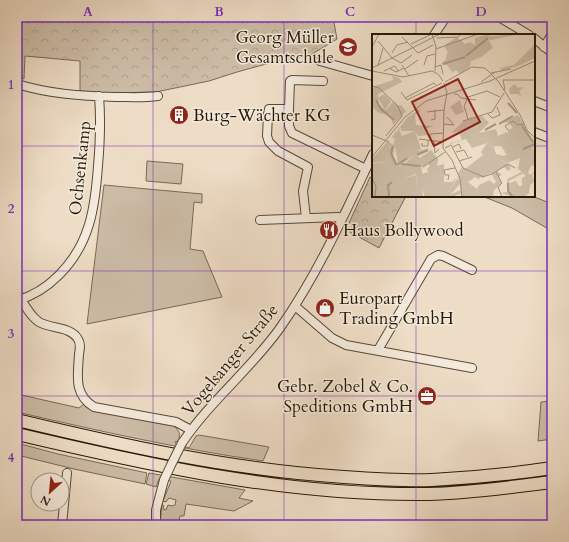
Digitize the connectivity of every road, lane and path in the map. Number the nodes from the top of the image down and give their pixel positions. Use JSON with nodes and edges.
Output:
{"nodes":[{"id":1,"x":446,"y":17,"type":"edge"},
{"id":2,"x":499,"y":17,"type":"edge"},
{"id":3,"x":435,"y":34,"type":"edge"},
{"id":4,"x":527,"y":34,"type":"edge"},
{"id":5,"x":552,"y":34,"type":"edge"},
{"id":6,"x":535,"y":39,"type":"edge"},
{"id":7,"x":544,"y":47,"type":"junction"},
{"id":8,"x":552,"y":53,"type":"edge"},
{"id":9,"x":320,"y":61,"type":"dead end"},
{"id":10,"x":372,"y":76,"type":"edge"},
{"id":11,"x":323,"y":81,"type":"dead end"},
{"id":12,"x":17,"y":84,"type":"edge"},
{"id":13,"x":99,"y":96,"type":"junction"},
{"id":14,"x":158,"y":96,"type":"dead end"},
{"id":15,"x":535,"y":100,"type":"edge"},
{"id":16,"x":552,"y":108,"type":"edge"},
{"id":17,"x":289,"y":109,"type":"junction"},
{"id":18,"x":535,"y":132,"type":"edge"},
{"id":19,"x":552,"y":140,"type":"edge"},
{"id":20,"x":372,"y":156,"type":"edge"},
{"id":21,"x":366,"y":169,"type":"junction"},
{"id":22,"x":306,"y":218,"type":"junction"},
{"id":23,"x":342,"y":218,"type":"junction"},
{"id":24,"x":260,"y":220,"type":"dead end"},
{"id":25,"x":472,"y":270,"type":"dead end"},
{"id":26,"x":18,"y":297,"type":"edge"},
{"id":27,"x":295,"y":306,"type":"junction"},
{"id":28,"x":378,"y":350,"type":"junction"},
{"id":29,"x":472,"y":368,"type":"dead end"},
{"id":30,"x":17,"y":420,"type":"edge"},
{"id":31,"x":192,"y":430,"type":"junction"},
{"id":32,"x":17,"y":434,"type":"edge"},
{"id":33,"x":552,"y":468,"type":"edge"},
{"id":34,"x":552,"y":482,"type":"edge"},
{"id":35,"x":63,"y":512,"type":"edge"},
{"id":36,"x":62,"y":525,"type":"edge"},
{"id":37,"x":156,"y":525,"type":"edge"}],
"edges":[{"from":1,"to":3,"type":"street"},
{"from":2,"to":4,"type":"street"},
{"from":5,"to":7,"type":"street"},
{"from":6,"to":7,"type":"street"},
{"from":7,"to":8,"type":"street"},
{"from":9,"to":10,"type":"street"},
{"from":11,"to":17,"type":"street"},
{"from":12,"to":13,"type":"street"},
{"from":13,"to":14,"type":"street"},
{"from":13,"to":26,"type":"street","name":"Ochsenkamp"},
{"from":15,"to":16,"type":"street"},
{"from":17,"to":21,"type":"street"},
{"from":17,"to":22,"type":"street"},
{"from":18,"to":19,"type":"street"},
{"from":20,"to":21,"type":"street","name":"Vogelsanger Straße"},
{"from":21,"to":23,"type":"street","name":"Vogelsanger Straße"},
{"from":22,"to":23,"type":"street"},
{"from":22,"to":24,"type":"street"},
{"from":23,"to":27,"type":"street","name":"Vogelsanger Straße"},
{"from":25,"to":28,"type":"street"},
{"from":26,"to":31,"type":"street","name":"Ochsenkamp"},
{"from":27,"to":28,"type":"street"},
{"from":27,"to":31,"type":"street","name":"Vogelsanger Straße"},
{"from":28,"to":29,"type":"street"},
{"from":30,"to":33,"type":"highway"},
{"from":31,"to":37,"type":"street","name":"Vogelsanger Straße","bridge":true},
{"from":32,"to":34,"type":"highway"},
{"from":35,"to":36,"type":"street"}]}
